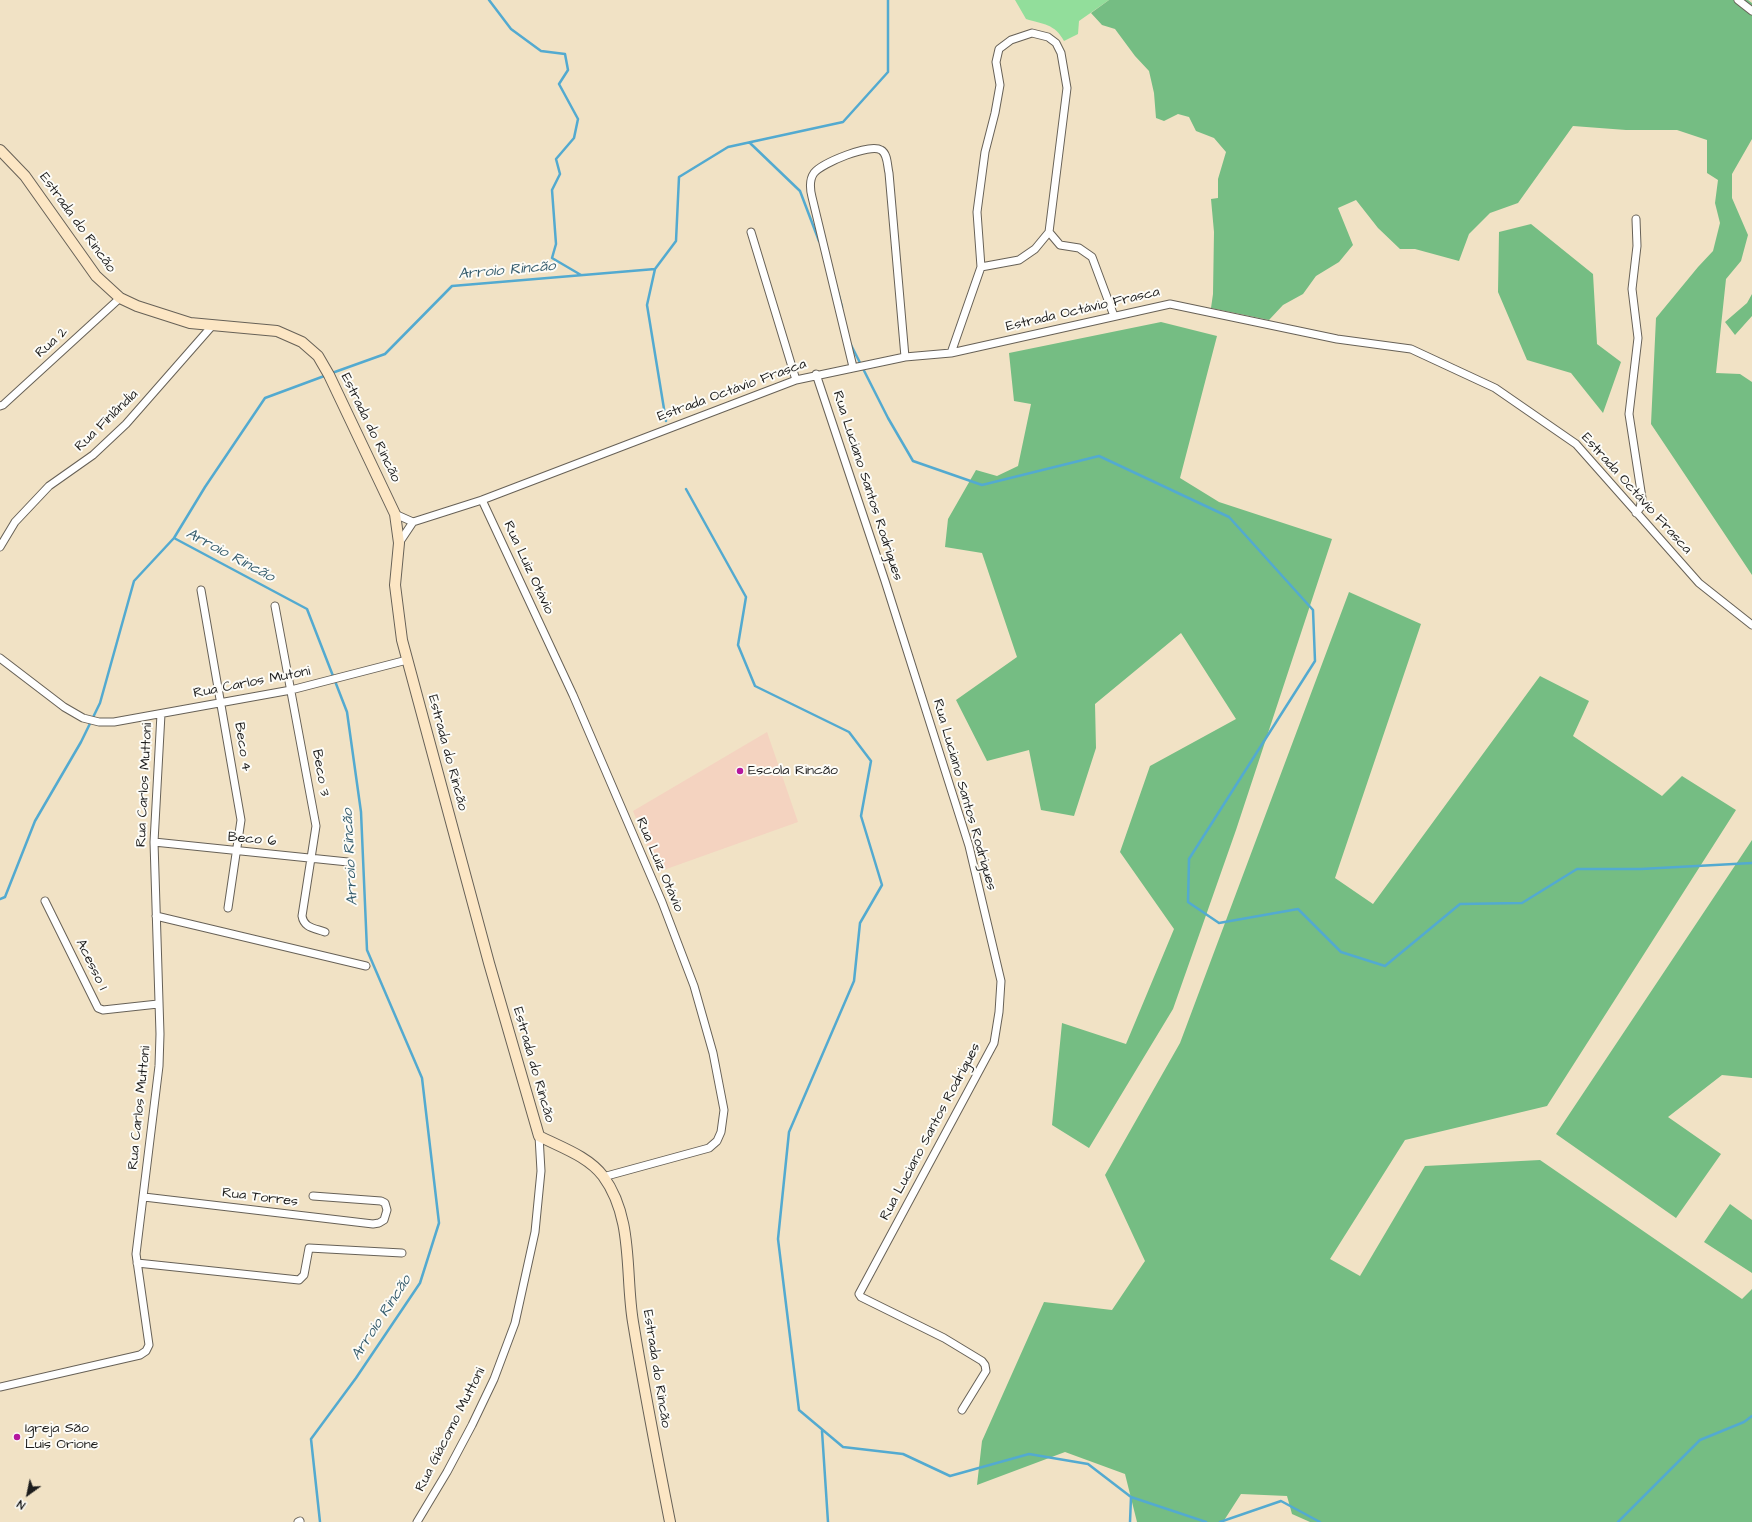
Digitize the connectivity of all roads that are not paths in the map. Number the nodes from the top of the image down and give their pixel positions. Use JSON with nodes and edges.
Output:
{"nodes":[{"id":1,"x":1738,"y":0,"type":"edge"},
{"id":2,"x":1752,"y":12,"type":"edge"},
{"id":3,"x":0,"y":150,"type":"edge"},
{"id":4,"x":1636,"y":219,"type":"dead end"},
{"id":5,"x":751,"y":232,"type":"dead end"},
{"id":6,"x":1049,"y":232,"type":"junction"},
{"id":7,"x":981,"y":267,"type":"junction"},
{"id":8,"x":120,"y":298,"type":"junction"},
{"id":9,"x":1114,"y":316,"type":"junction"},
{"id":10,"x":212,"y":326,"type":"junction"},
{"id":11,"x":951,"y":353,"type":"junction"},
{"id":12,"x":905,"y":357,"type":"junction"},
{"id":13,"x":853,"y":367,"type":"junction"},
{"id":14,"x":816,"y":374,"type":"junction"},
{"id":15,"x":796,"y":380,"type":"junction"},
{"id":16,"x":0,"y":406,"type":"edge"},
{"id":17,"x":482,"y":500,"type":"junction"},
{"id":18,"x":1636,"y":513,"type":"junction"},
{"id":19,"x":395,"y":514,"type":"junction"},
{"id":20,"x":413,"y":522,"type":"junction"},
{"id":21,"x":399,"y":543,"type":"junction"},
{"id":22,"x":0,"y":547,"type":"edge"},
{"id":23,"x":201,"y":590,"type":"dead end"},
{"id":24,"x":275,"y":606,"type":"dead end"},
{"id":25,"x":1752,"y":625,"type":"edge"},
{"id":26,"x":0,"y":658,"type":"edge"},
{"id":27,"x":407,"y":660,"type":"junction"},
{"id":28,"x":291,"y":690,"type":"junction"},
{"id":29,"x":222,"y":703,"type":"junction"},
{"id":30,"x":161,"y":714,"type":"junction"},
{"id":31,"x":154,"y":842,"type":"junction"},
{"id":32,"x":236,"y":852,"type":"junction"},
{"id":33,"x":311,"y":858,"type":"junction"},
{"id":34,"x":348,"y":862,"type":"dead end"},
{"id":35,"x":45,"y":901,"type":"dead end"},
{"id":36,"x":228,"y":908,"type":"dead end"},
{"id":37,"x":156,"y":916,"type":"junction"},
{"id":38,"x":325,"y":932,"type":"dead end"},
{"id":39,"x":366,"y":966,"type":"dead end"},
{"id":40,"x":158,"y":1004,"type":"junction"},
{"id":41,"x":539,"y":1136,"type":"junction"},
{"id":42,"x":603,"y":1177,"type":"junction"},
{"id":43,"x":313,"y":1196,"type":"dead end"},
{"id":44,"x":144,"y":1197,"type":"junction"},
{"id":45,"x":402,"y":1253,"type":"dead end"},
{"id":46,"x":136,"y":1263,"type":"junction"},
{"id":47,"x":0,"y":1387,"type":"edge"},
{"id":48,"x":962,"y":1410,"type":"dead end"},
{"id":49,"x":417,"y":1522,"type":"edge"},
{"id":50,"x":670,"y":1522,"type":"edge"}],
"edges":[{"from":1,"to":2,"type":"street"},
{"from":3,"to":8,"type":"street","name":"Estrada do Rincão"},
{"from":4,"to":18,"type":"street"},
{"from":5,"to":15,"type":"street"},
{"from":6,"to":7,"type":"street"},
{"from":6,"to":7,"type":"street"},
{"from":6,"to":9,"type":"street"},
{"from":7,"to":11,"type":"street"},
{"from":8,"to":10,"type":"street","name":"Estrada do Rincão"},
{"from":8,"to":16,"type":"street","name":"Rua 2"},
{"from":9,"to":11,"type":"street","name":"Estrada Octávio Frasca"},
{"from":9,"to":18,"type":"street","name":"Estrada Octávio Frasca"},
{"from":10,"to":19,"type":"street","name":"Estrada do Rincão"},
{"from":10,"to":22,"type":"street","name":"Rua Finlândia"},
{"from":11,"to":12,"type":"street","name":"Estrada Octávio Frasca"},
{"from":12,"to":13,"type":"street","name":"Estrada Octávio Frasca"},
{"from":12,"to":13,"type":"street"},
{"from":13,"to":14,"type":"street","name":"Estrada Octávio Frasca"},
{"from":14,"to":15,"type":"street","name":"Estrada Octávio Frasca"},
{"from":14,"to":48,"type":"street","name":"Rua Luciano Santos Rodrigues"},
{"from":15,"to":17,"type":"street","name":"Estrada Octávio Frasca"},
{"from":17,"to":20,"type":"street","name":"Estrada Octávio Frasca"},
{"from":17,"to":42,"type":"street","name":"Rua Luiz Otávio"},
{"from":18,"to":25,"type":"street","name":"Estrada Octávio Frasca"},
{"from":19,"to":20,"type":"street"},
{"from":19,"to":21,"type":"street","name":"Estrada do Rincão"},
{"from":20,"to":21,"type":"street"},
{"from":21,"to":27,"type":"street","name":"Estrada do Rincão"},
{"from":23,"to":29,"type":"street","name":"Beco 4"},
{"from":24,"to":28,"type":"street","name":"Beco 3"},
{"from":26,"to":30,"type":"street","name":"Rua Carlos Mutoni"},
{"from":27,"to":28,"type":"street","name":"Rua Carlos Mutoni"},
{"from":27,"to":41,"type":"street","name":"Estrada do Rincão"},
{"from":28,"to":29,"type":"street","name":"Rua Carlos Mutoni"},
{"from":28,"to":33,"type":"street","name":"Beco 3"},
{"from":29,"to":30,"type":"street","name":"Rua Carlos Mutoni"},
{"from":29,"to":32,"type":"street","name":"Beco 4"},
{"from":30,"to":31,"type":"street","name":"Rua Carlos Muttoni"},
{"from":31,"to":32,"type":"street","name":"Beco 6"},
{"from":31,"to":37,"type":"street","name":"Rua Carlos Muttoni"},
{"from":32,"to":33,"type":"street","name":"Beco 6"},
{"from":32,"to":36,"type":"street","name":"Beco 4"},
{"from":33,"to":34,"type":"street","name":"Beco 6"},
{"from":33,"to":38,"type":"street","name":"Beco 3"},
{"from":35,"to":40,"type":"street","name":"Acesso 1"},
{"from":37,"to":39,"type":"street"},
{"from":37,"to":40,"type":"street","name":"Rua Carlos Muttoni"},
{"from":40,"to":44,"type":"street","name":"Rua Carlos Muttoni"},
{"from":41,"to":42,"type":"street","name":"Estrada do Rincão"},
{"from":41,"to":49,"type":"street","name":"Rua Giácomo Muttoni"},
{"from":42,"to":50,"type":"street","name":"Estrada do Rincão"},
{"from":43,"to":44,"type":"street","name":"Rua Torres"},
{"from":44,"to":46,"type":"street","name":"Rua Carlos Muttoni"},
{"from":45,"to":46,"type":"street"},
{"from":46,"to":47,"type":"street","name":"Rua Carlos Muttoni"}]}
